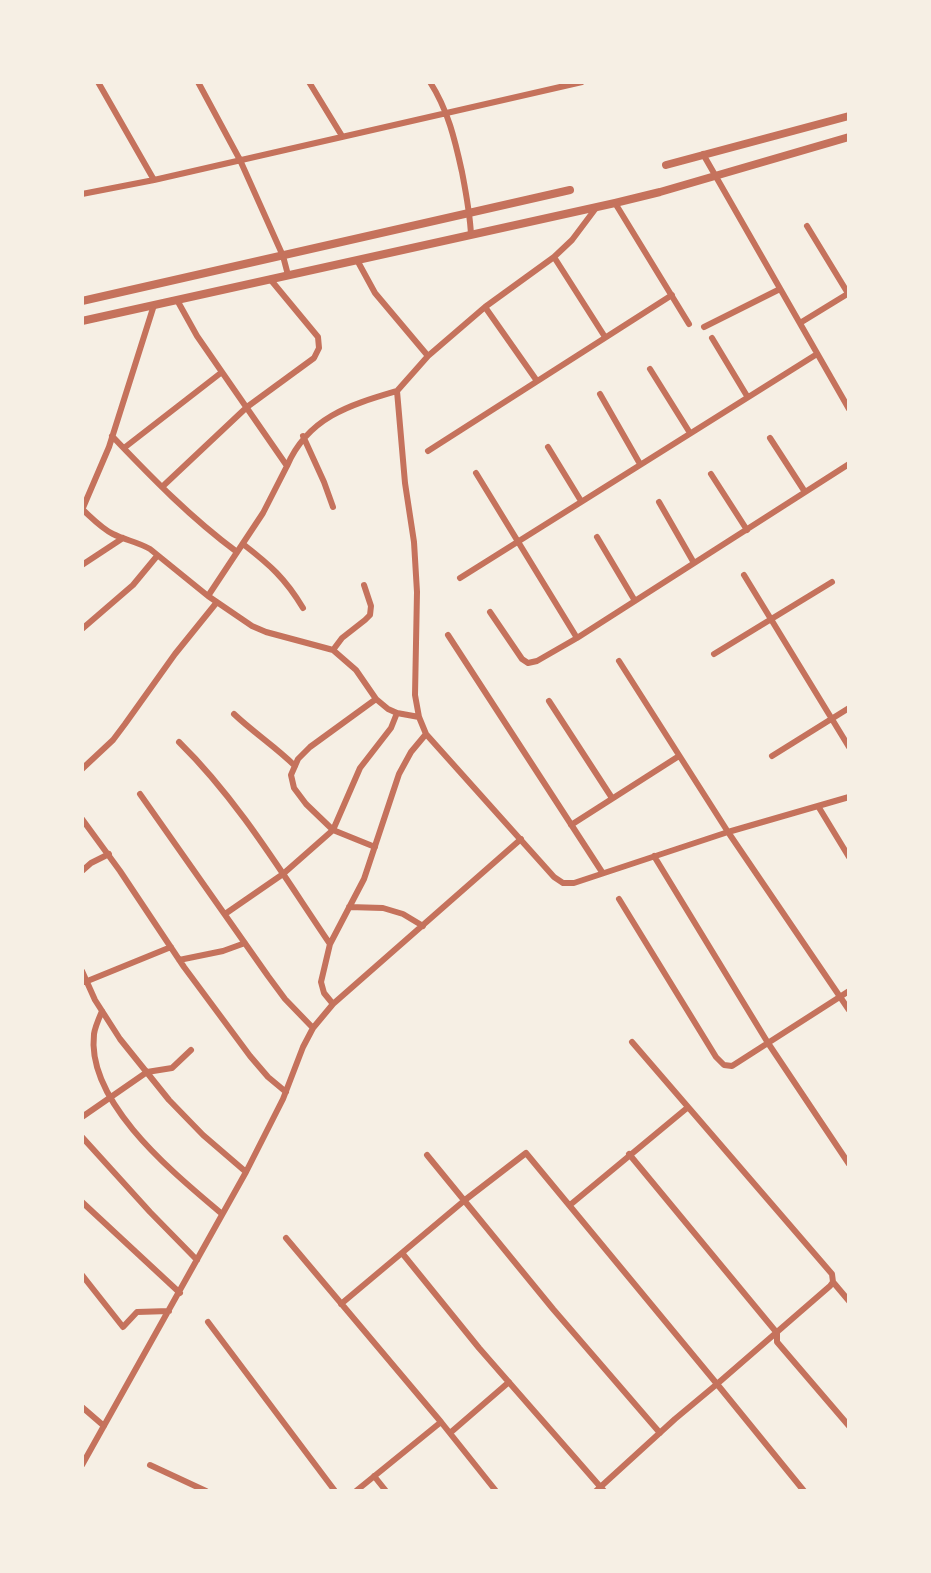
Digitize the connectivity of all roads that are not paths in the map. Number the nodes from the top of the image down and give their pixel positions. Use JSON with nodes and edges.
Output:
{"nodes":[{"id":1,"x":98,"y":82,"type":"edge"},
{"id":2,"x":198,"y":82,"type":"edge"},
{"id":3,"x":309,"y":82,"type":"edge"},
{"id":4,"x":430,"y":82,"type":"edge"},
{"id":5,"x":540,"y":82,"type":"edge"},
{"id":6,"x":582,"y":82,"type":"edge"},
{"id":7,"x":545,"y":91,"type":"junction"},
{"id":8,"x":447,"y":113,"type":"junction"},
{"id":9,"x":849,"y":116,"type":"edge"},
{"id":10,"x":342,"y":136,"type":"junction"},
{"id":11,"x":849,"y":137,"type":"edge"},
{"id":12,"x":703,"y":154,"type":"junction"},
{"id":13,"x":240,"y":160,"type":"junction"},
{"id":14,"x":666,"y":165,"type":"dead end"},
{"id":15,"x":716,"y":176,"type":"junction"},
{"id":16,"x":154,"y":180,"type":"junction"},
{"id":17,"x":570,"y":190,"type":"dead end"},
{"id":18,"x":82,"y":194,"type":"edge"},
{"id":19,"x":615,"y":203,"type":"junction"},
{"id":20,"x":596,"y":208,"type":"junction"},
{"id":21,"x":470,"y":212,"type":"junction"},
{"id":22,"x":807,"y":226,"type":"dead end"},
{"id":23,"x":471,"y":235,"type":"junction"},
{"id":24,"x":283,"y":256,"type":"junction"},
{"id":25,"x":554,"y":257,"type":"junction"},
{"id":26,"x":357,"y":260,"type":"junction"},
{"id":27,"x":288,"y":275,"type":"junction"},
{"id":28,"x":270,"y":279,"type":"junction"},
{"id":29,"x":780,"y":289,"type":"junction"},
{"id":30,"x":849,"y":294,"type":"edge"},
{"id":31,"x":672,"y":295,"type":"junction"},
{"id":32,"x":177,"y":300,"type":"junction"},
{"id":33,"x":82,"y":301,"type":"edge"},
{"id":34,"x":154,"y":305,"type":"junction"},
{"id":35,"x":485,"y":307,"type":"junction"},
{"id":36,"x":82,"y":321,"type":"edge"},
{"id":37,"x":800,"y":323,"type":"junction"},
{"id":38,"x":689,"y":324,"type":"dead end"},
{"id":39,"x":704,"y":327,"type":"dead end"},
{"id":40,"x":605,"y":337,"type":"junction"},
{"id":41,"x":712,"y":338,"type":"dead end"},
{"id":42,"x":817,"y":354,"type":"junction"},
{"id":43,"x":428,"y":356,"type":"junction"},
{"id":44,"x":650,"y":369,"type":"dead end"},
{"id":45,"x":222,"y":372,"type":"junction"},
{"id":46,"x":537,"y":381,"type":"junction"},
{"id":47,"x":397,"y":391,"type":"junction"},
{"id":48,"x":600,"y":394,"type":"dead end"},
{"id":49,"x":747,"y":396,"type":"junction"},
{"id":50,"x":247,"y":407,"type":"junction"},
{"id":51,"x":849,"y":409,"type":"edge"},
{"id":52,"x":690,"y":433,"type":"junction"},
{"id":53,"x":112,"y":436,"type":"junction"},
{"id":54,"x":303,"y":436,"type":"junction"},
{"id":55,"x":770,"y":438,"type":"dead end"},
{"id":56,"x":548,"y":447,"type":"dead end"},
{"id":57,"x":124,"y":448,"type":"junction"},
{"id":58,"x":428,"y":451,"type":"dead end"},
{"id":59,"x":292,"y":455,"type":"junction"},
{"id":60,"x":280,"y":456,"type":"junction"},
{"id":61,"x":640,"y":464,"type":"junction"},
{"id":62,"x":849,"y":464,"type":"edge"},
{"id":63,"x":287,"y":466,"type":"junction"},
{"id":64,"x":476,"y":473,"type":"dead end"},
{"id":65,"x":711,"y":474,"type":"dead end"},
{"id":66,"x":162,"y":487,"type":"junction"},
{"id":67,"x":805,"y":492,"type":"junction"},
{"id":68,"x":581,"y":501,"type":"junction"},
{"id":69,"x":659,"y":502,"type":"dead end"},
{"id":70,"x":333,"y":507,"type":"dead end"},
{"id":71,"x":82,"y":510,"type":"edge"},
{"id":72,"x":747,"y":530,"type":"junction"},
{"id":73,"x":597,"y":537,"type":"dead end"},
{"id":74,"x":123,"y":538,"type":"junction"},
{"id":75,"x":516,"y":541,"type":"junction"},
{"id":76,"x":243,"y":544,"type":"junction"},
{"id":77,"x":237,"y":552,"type":"junction"},
{"id":78,"x":157,"y":556,"type":"junction"},
{"id":79,"x":694,"y":563,"type":"junction"},
{"id":80,"x":82,"y":565,"type":"edge"},
{"id":81,"x":744,"y":575,"type":"dead end"},
{"id":82,"x":460,"y":578,"type":"dead end"},
{"id":83,"x":832,"y":582,"type":"dead end"},
{"id":84,"x":364,"y":585,"type":"dead end"},
{"id":85,"x":208,"y":596,"type":"junction"},
{"id":86,"x":635,"y":601,"type":"junction"},
{"id":87,"x":217,"y":602,"type":"junction"},
{"id":88,"x":303,"y":608,"type":"dead end"},
{"id":89,"x":490,"y":612,"type":"dead end"},
{"id":90,"x":771,"y":619,"type":"junction"},
{"id":91,"x":82,"y":629,"type":"edge"},
{"id":92,"x":448,"y":635,"type":"dead end"},
{"id":93,"x":577,"y":638,"type":"junction"},
{"id":94,"x":333,"y":650,"type":"junction"},
{"id":95,"x":714,"y":654,"type":"dead end"},
{"id":96,"x":619,"y":661,"type":"dead end"},
{"id":97,"x":376,"y":699,"type":"junction"},
{"id":98,"x":549,"y":701,"type":"dead end"},
{"id":99,"x":849,"y":708,"type":"edge"},
{"id":100,"x":397,"y":713,"type":"junction"},
{"id":101,"x":234,"y":714,"type":"dead end"},
{"id":102,"x":419,"y":717,"type":"junction"},
{"id":103,"x":832,"y":719,"type":"junction"},
{"id":104,"x":426,"y":734,"type":"junction"},
{"id":105,"x":179,"y":742,"type":"dead end"},
{"id":106,"x":849,"y":747,"type":"edge"},
{"id":107,"x":679,"y":756,"type":"junction"},
{"id":108,"x":772,"y":756,"type":"dead end"},
{"id":109,"x":295,"y":766,"type":"junction"},
{"id":110,"x":82,"y":769,"type":"edge"},
{"id":111,"x":140,"y":794,"type":"dead end"},
{"id":112,"x":849,"y":797,"type":"edge"},
{"id":113,"x":612,"y":798,"type":"junction"},
{"id":114,"x":818,"y":806,"type":"junction"},
{"id":115,"x":82,"y":819,"type":"edge"},
{"id":116,"x":571,"y":825,"type":"junction"},
{"id":117,"x":333,"y":830,"type":"junction"},
{"id":118,"x":728,"y":832,"type":"junction"},
{"id":119,"x":521,"y":839,"type":"junction"},
{"id":120,"x":375,"y":847,"type":"junction"},
{"id":121,"x":109,"y":854,"type":"junction"},
{"id":122,"x":654,"y":856,"type":"junction"},
{"id":123,"x":849,"y":857,"type":"edge"},
{"id":124,"x":82,"y":871,"type":"edge"},
{"id":125,"x":602,"y":872,"type":"junction"},
{"id":126,"x":283,"y":874,"type":"junction"},
{"id":127,"x":619,"y":899,"type":"dead end"},
{"id":128,"x":349,"y":907,"type":"junction"},
{"id":129,"x":225,"y":914,"type":"junction"},
{"id":130,"x":423,"y":926,"type":"junction"},
{"id":131,"x":245,"y":943,"type":"junction"},
{"id":132,"x":330,"y":944,"type":"junction"},
{"id":133,"x":171,"y":947,"type":"junction"},
{"id":134,"x":179,"y":960,"type":"junction"},
{"id":135,"x":82,"y":971,"type":"edge"},
{"id":136,"x":85,"y":982,"type":"junction"},
{"id":137,"x":849,"y":991,"type":"edge"},
{"id":138,"x":841,"y":997,"type":"junction"},
{"id":139,"x":333,"y":1004,"type":"junction"},
{"id":140,"x":849,"y":1010,"type":"edge"},
{"id":141,"x":102,"y":1011,"type":"junction"},
{"id":142,"x":313,"y":1028,"type":"junction"},
{"id":143,"x":632,"y":1042,"type":"dead end"},
{"id":144,"x":768,"y":1043,"type":"junction"},
{"id":145,"x":191,"y":1050,"type":"dead end"},
{"id":146,"x":147,"y":1072,"type":"junction"},
{"id":147,"x":286,"y":1092,"type":"junction"},
{"id":148,"x":109,"y":1098,"type":"junction"},
{"id":149,"x":687,"y":1108,"type":"junction"},
{"id":150,"x":82,"y":1117,"type":"edge"},
{"id":151,"x":82,"y":1137,"type":"edge"},
{"id":152,"x":629,"y":1154,"type":"junction"},
{"id":153,"x":427,"y":1155,"type":"dead end"},
{"id":154,"x":849,"y":1164,"type":"edge"},
{"id":155,"x":246,"y":1172,"type":"junction"},
{"id":156,"x":465,"y":1200,"type":"junction"},
{"id":157,"x":82,"y":1202,"type":"edge"},
{"id":158,"x":570,"y":1205,"type":"junction"},
{"id":159,"x":222,"y":1214,"type":"junction"},
{"id":160,"x":286,"y":1238,"type":"dead end"},
{"id":161,"x":402,"y":1253,"type":"junction"},
{"id":162,"x":197,"y":1260,"type":"junction"},
{"id":163,"x":82,"y":1275,"type":"edge"},
{"id":164,"x":833,"y":1282,"type":"junction"},
{"id":165,"x":180,"y":1293,"type":"junction"},
{"id":166,"x":849,"y":1301,"type":"edge"},
{"id":167,"x":341,"y":1304,"type":"junction"},
{"id":168,"x":169,"y":1311,"type":"junction"},
{"id":169,"x":208,"y":1322,"type":"dead end"},
{"id":170,"x":777,"y":1333,"type":"junction"},
{"id":171,"x":509,"y":1382,"type":"junction"},
{"id":172,"x":717,"y":1384,"type":"junction"},
{"id":173,"x":82,"y":1407,"type":"edge"},
{"id":174,"x":441,"y":1422,"type":"junction"},
{"id":175,"x":104,"y":1426,"type":"junction"},
{"id":176,"x":849,"y":1426,"type":"edge"},
{"id":177,"x":450,"y":1433,"type":"junction"},
{"id":178,"x":660,"y":1433,"type":"junction"},
{"id":179,"x":82,"y":1465,"type":"edge"},
{"id":180,"x":150,"y":1465,"type":"dead end"},
{"id":181,"x":374,"y":1476,"type":"junction"},
{"id":182,"x":600,"y":1490,"type":"edge"},
{"id":183,"x":206,"y":1491,"type":"edge"},
{"id":184,"x":335,"y":1491,"type":"edge"},
{"id":185,"x":356,"y":1491,"type":"edge"},
{"id":186,"x":386,"y":1491,"type":"edge"},
{"id":187,"x":496,"y":1491,"type":"edge"},
{"id":188,"x":804,"y":1491,"type":"edge"}],
"edges":[{"from":1,"to":16,"type":"street"},
{"from":2,"to":13,"type":"street"},
{"from":3,"to":10,"type":"street"},
{"from":4,"to":8,"type":"street"},
{"from":5,"to":7,"type":"street"},
{"from":6,"to":7,"type":"street"},
{"from":7,"to":8,"type":"street"},
{"from":8,"to":10,"type":"street"},
{"from":8,"to":21,"type":"street"},
{"from":9,"to":12,"type":"street"},
{"from":10,"to":13,"type":"street"},
{"from":11,"to":15,"type":"street"},
{"from":12,"to":14,"type":"street"},
{"from":12,"to":15,"type":"street"},
{"from":13,"to":16,"type":"street"},
{"from":13,"to":24,"type":"street"},
{"from":15,"to":19,"type":"street"},
{"from":15,"to":29,"type":"street"},
{"from":16,"to":18,"type":"street"},
{"from":17,"to":21,"type":"street"},
{"from":19,"to":20,"type":"street"},
{"from":19,"to":31,"type":"street"},
{"from":20,"to":23,"type":"street"},
{"from":20,"to":25,"type":"street"},
{"from":21,"to":23,"type":"street"},
{"from":21,"to":24,"type":"street"},
{"from":22,"to":30,"type":"street"},
{"from":23,"to":26,"type":"street"},
{"from":24,"to":27,"type":"street"},
{"from":24,"to":33,"type":"street"},
{"from":25,"to":35,"type":"street"},
{"from":25,"to":40,"type":"street"},
{"from":26,"to":27,"type":"street"},
{"from":26,"to":43,"type":"street"},
{"from":27,"to":28,"type":"street"},
{"from":28,"to":32,"type":"street"},
{"from":28,"to":50,"type":"street"},
{"from":29,"to":37,"type":"street"},
{"from":29,"to":39,"type":"street"},
{"from":30,"to":37,"type":"street"},
{"from":31,"to":38,"type":"street"},
{"from":31,"to":40,"type":"street"},
{"from":32,"to":34,"type":"street"},
{"from":32,"to":45,"type":"street"},
{"from":34,"to":36,"type":"street"},
{"from":34,"to":53,"type":"street"},
{"from":35,"to":43,"type":"street"},
{"from":35,"to":46,"type":"street"},
{"from":37,"to":42,"type":"street"},
{"from":40,"to":46,"type":"street"},
{"from":41,"to":49,"type":"street"},
{"from":42,"to":49,"type":"street"},
{"from":42,"to":51,"type":"street"},
{"from":43,"to":47,"type":"street"},
{"from":44,"to":52,"type":"street"},
{"from":45,"to":50,"type":"street"},
{"from":45,"to":57,"type":"street"},
{"from":46,"to":58,"type":"street"},
{"from":47,"to":54,"type":"street"},
{"from":47,"to":102,"type":"street"},
{"from":48,"to":61,"type":"street"},
{"from":49,"to":52,"type":"street"},
{"from":50,"to":60,"type":"street"},
{"from":50,"to":66,"type":"street"},
{"from":52,"to":61,"type":"street"},
{"from":53,"to":57,"type":"street"},
{"from":53,"to":71,"type":"street"},
{"from":54,"to":59,"type":"street"},
{"from":54,"to":70,"type":"street"},
{"from":55,"to":67,"type":"street"},
{"from":56,"to":68,"type":"street"},
{"from":57,"to":66,"type":"street"},
{"from":59,"to":60,"type":"street"},
{"from":59,"to":63,"type":"street"},
{"from":60,"to":63,"type":"street"},
{"from":61,"to":68,"type":"street"},
{"from":62,"to":67,"type":"street"},
{"from":63,"to":76,"type":"street"},
{"from":64,"to":75,"type":"street"},
{"from":65,"to":72,"type":"street"},
{"from":66,"to":77,"type":"street"},
{"from":67,"to":72,"type":"street"},
{"from":68,"to":75,"type":"street"},
{"from":69,"to":79,"type":"street"},
{"from":71,"to":74,"type":"street"},
{"from":72,"to":79,"type":"street"},
{"from":73,"to":86,"type":"street"},
{"from":74,"to":78,"type":"street"},
{"from":74,"to":80,"type":"street"},
{"from":75,"to":82,"type":"street"},
{"from":75,"to":93,"type":"street"},
{"from":76,"to":77,"type":"street"},
{"from":76,"to":88,"type":"street"},
{"from":77,"to":85,"type":"street"},
{"from":78,"to":85,"type":"street"},
{"from":78,"to":91,"type":"street"},
{"from":79,"to":86,"type":"street"},
{"from":81,"to":90,"type":"street"},
{"from":83,"to":90,"type":"street"},
{"from":84,"to":94,"type":"street"},
{"from":85,"to":87,"type":"street"},
{"from":86,"to":93,"type":"street"},
{"from":87,"to":94,"type":"street"},
{"from":87,"to":110,"type":"street"},
{"from":89,"to":93,"type":"street"},
{"from":90,"to":95,"type":"street"},
{"from":90,"to":103,"type":"street"},
{"from":92,"to":116,"type":"street"},
{"from":94,"to":97,"type":"street"},
{"from":96,"to":107,"type":"street"},
{"from":97,"to":100,"type":"street"},
{"from":97,"to":109,"type":"street"},
{"from":98,"to":113,"type":"street"},
{"from":99,"to":103,"type":"street"},
{"from":100,"to":102,"type":"street"},
{"from":100,"to":117,"type":"street"},
{"from":101,"to":109,"type":"street"},
{"from":102,"to":104,"type":"street"},
{"from":103,"to":106,"type":"street"},
{"from":103,"to":108,"type":"street"},
{"from":104,"to":119,"type":"street"},
{"from":104,"to":120,"type":"street"},
{"from":105,"to":126,"type":"street"},
{"from":107,"to":113,"type":"street"},
{"from":107,"to":118,"type":"street"},
{"from":109,"to":117,"type":"street"},
{"from":111,"to":129,"type":"street"},
{"from":112,"to":114,"type":"street"},
{"from":113,"to":116,"type":"street"},
{"from":114,"to":118,"type":"street"},
{"from":114,"to":123,"type":"street"},
{"from":115,"to":121,"type":"street"},
{"from":116,"to":125,"type":"street"},
{"from":117,"to":120,"type":"street"},
{"from":117,"to":126,"type":"street"},
{"from":118,"to":122,"type":"street"},
{"from":118,"to":138,"type":"street"},
{"from":119,"to":125,"type":"street"},
{"from":119,"to":130,"type":"street"},
{"from":120,"to":128,"type":"street"},
{"from":121,"to":124,"type":"street"},
{"from":121,"to":133,"type":"street"},
{"from":122,"to":125,"type":"street"},
{"from":122,"to":144,"type":"street"},
{"from":126,"to":129,"type":"street"},
{"from":126,"to":132,"type":"street"},
{"from":127,"to":144,"type":"street"},
{"from":128,"to":130,"type":"street"},
{"from":128,"to":132,"type":"street"},
{"from":129,"to":131,"type":"street"},
{"from":130,"to":139,"type":"street"},
{"from":131,"to":134,"type":"street"},
{"from":131,"to":142,"type":"street"},
{"from":132,"to":139,"type":"street"},
{"from":133,"to":134,"type":"street"},
{"from":133,"to":136,"type":"street"},
{"from":134,"to":147,"type":"street"},
{"from":135,"to":136,"type":"street"},
{"from":136,"to":141,"type":"street"},
{"from":137,"to":138,"type":"street"},
{"from":138,"to":140,"type":"street"},
{"from":138,"to":144,"type":"street"},
{"from":139,"to":142,"type":"street"},
{"from":141,"to":146,"type":"street"},
{"from":141,"to":148,"type":"street"},
{"from":142,"to":147,"type":"street"},
{"from":143,"to":149,"type":"street"},
{"from":144,"to":154,"type":"street"},
{"from":145,"to":146,"type":"street"},
{"from":146,"to":148,"type":"street"},
{"from":146,"to":155,"type":"street"},
{"from":147,"to":155,"type":"street"},
{"from":148,"to":150,"type":"street"},
{"from":148,"to":159,"type":"street"},
{"from":149,"to":152,"type":"street"},
{"from":149,"to":164,"type":"street"},
{"from":151,"to":162,"type":"street"},
{"from":152,"to":158,"type":"street"},
{"from":152,"to":170,"type":"street"},
{"from":153,"to":156,"type":"street"},
{"from":155,"to":159,"type":"street"},
{"from":156,"to":158,"type":"street"},
{"from":156,"to":161,"type":"street"},
{"from":156,"to":178,"type":"street"},
{"from":157,"to":165,"type":"street"},
{"from":158,"to":172,"type":"street"},
{"from":159,"to":162,"type":"street"},
{"from":160,"to":167,"type":"street"},
{"from":161,"to":167,"type":"street"},
{"from":161,"to":171,"type":"street"},
{"from":162,"to":165,"type":"street"},
{"from":163,"to":168,"type":"street"},
{"from":164,"to":166,"type":"street"},
{"from":164,"to":170,"type":"street"},
{"from":165,"to":168,"type":"street"},
{"from":167,"to":174,"type":"street"},
{"from":168,"to":175,"type":"street"},
{"from":169,"to":184,"type":"street"},
{"from":170,"to":172,"type":"street"},
{"from":170,"to":176,"type":"street"},
{"from":171,"to":177,"type":"street"},
{"from":171,"to":182,"type":"street"},
{"from":172,"to":178,"type":"street"},
{"from":172,"to":188,"type":"street"},
{"from":173,"to":175,"type":"street"},
{"from":174,"to":177,"type":"street"},
{"from":174,"to":181,"type":"street"},
{"from":175,"to":179,"type":"street"},
{"from":177,"to":187,"type":"street"},
{"from":178,"to":182,"type":"street"},
{"from":180,"to":183,"type":"street"},
{"from":181,"to":185,"type":"street"},
{"from":181,"to":186,"type":"street"}]}
